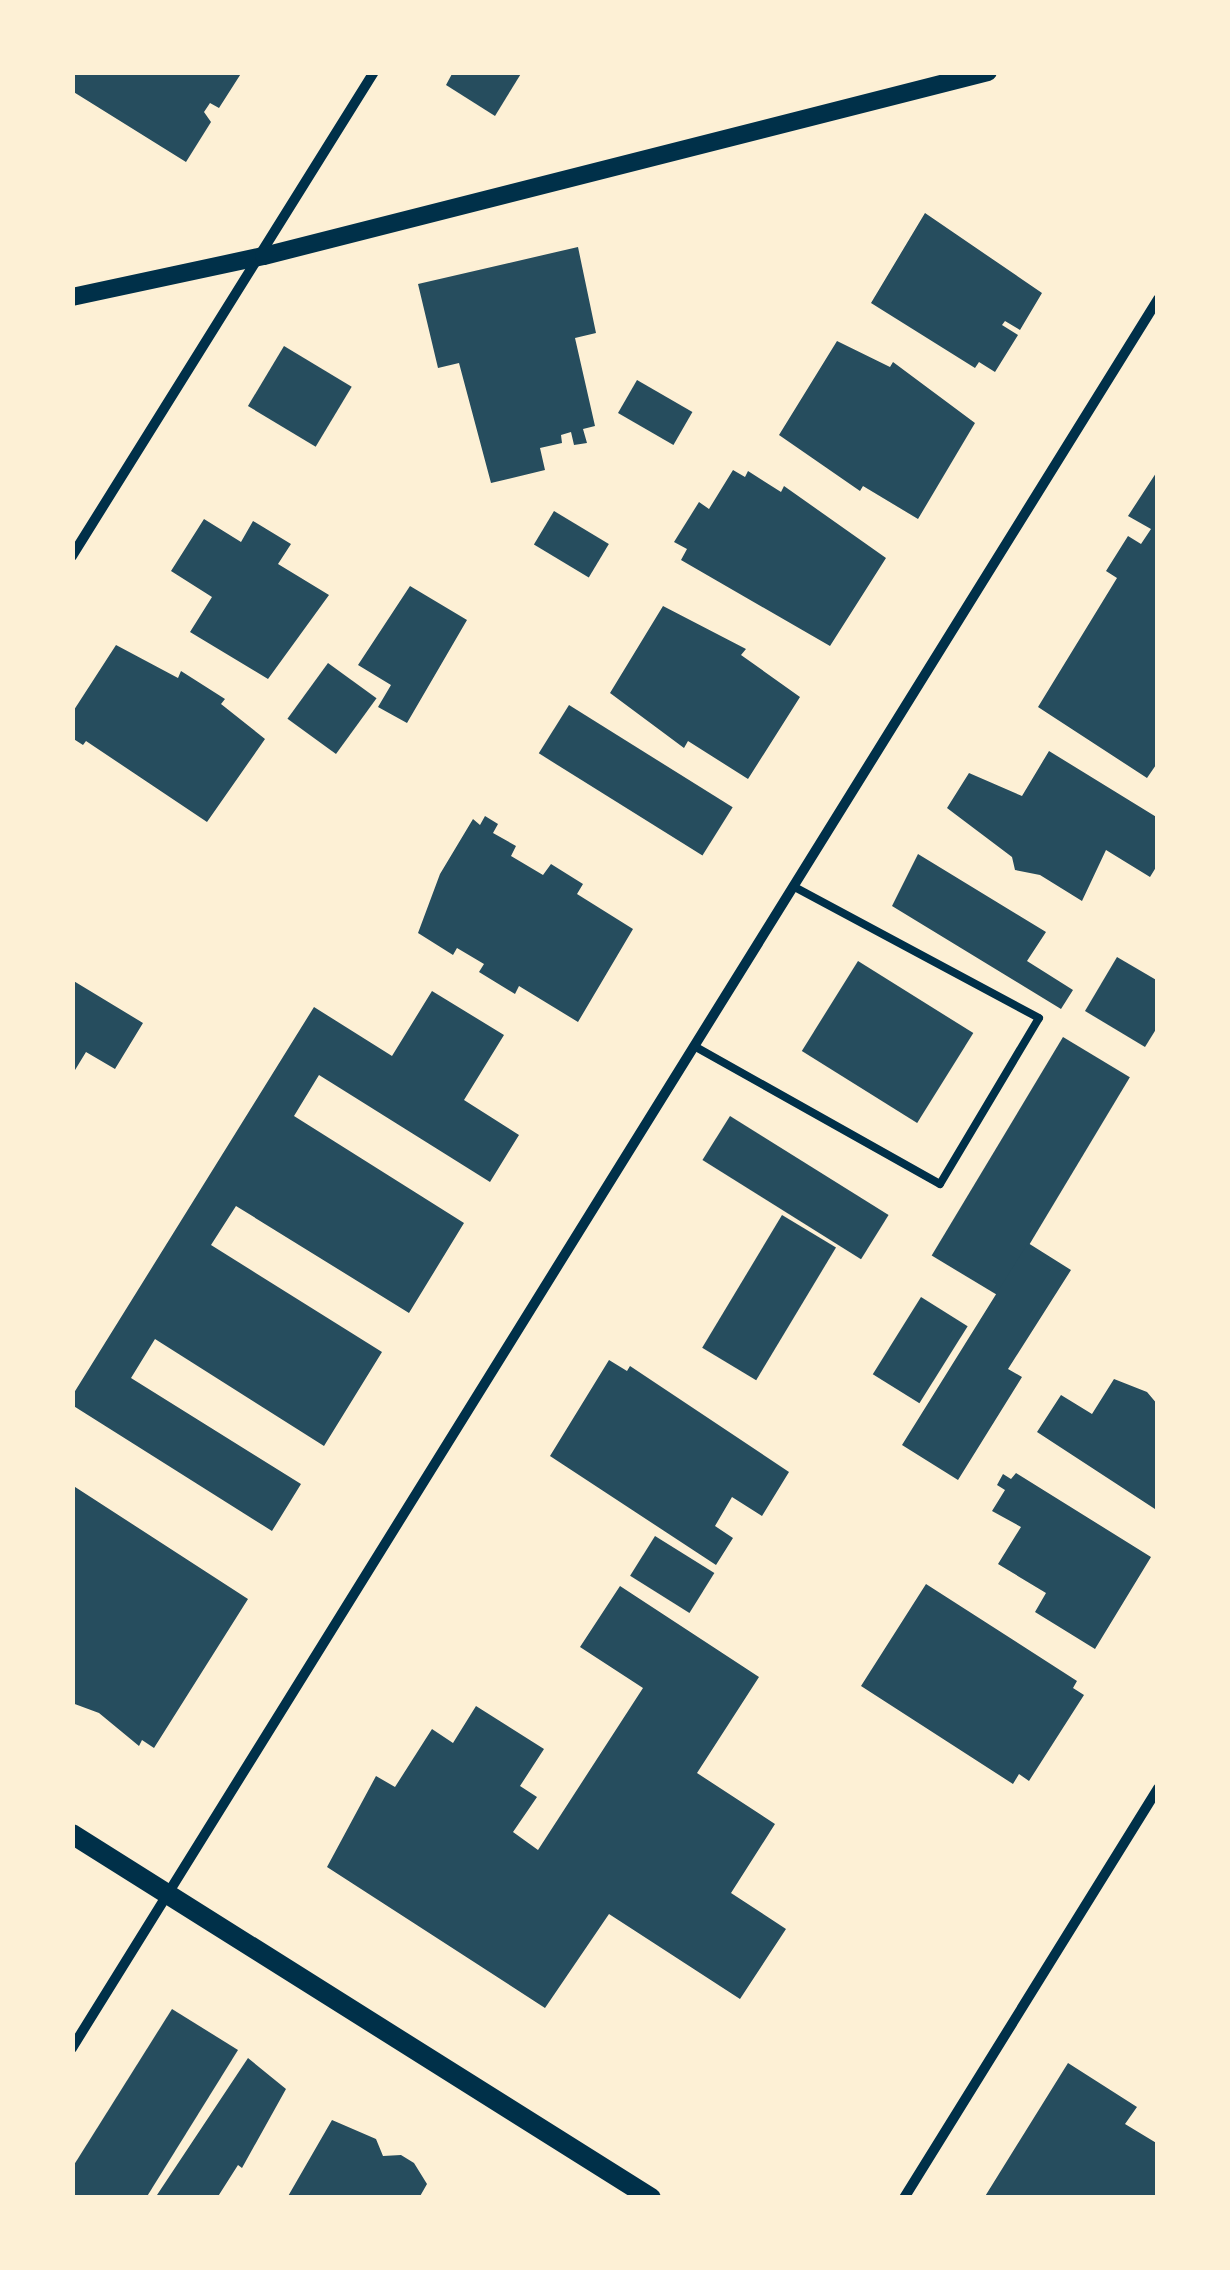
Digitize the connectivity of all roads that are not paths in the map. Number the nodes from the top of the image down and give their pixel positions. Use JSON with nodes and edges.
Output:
{"nodes":[{"id":1,"x":374,"y":72,"type":"edge"},
{"id":2,"x":988,"y":72,"type":"edge"},
{"id":3,"x":264,"y":256,"type":"junction"},
{"id":4,"x":72,"y":297,"type":"edge"},
{"id":5,"x":1158,"y":299,"type":"edge"},
{"id":6,"x":72,"y":556,"type":"edge"},
{"id":7,"x":793,"y":886,"type":"junction"},
{"id":8,"x":694,"y":1046,"type":"junction"},
{"id":9,"x":1158,"y":1788,"type":"edge"},
{"id":10,"x":72,"y":1834,"type":"edge"},
{"id":11,"x":168,"y":1896,"type":"junction"},
{"id":12,"x":72,"y":2048,"type":"edge"},
{"id":13,"x":651,"y":2198,"type":"edge"},
{"id":14,"x":904,"y":2198,"type":"edge"}],
"edges":[{"from":1,"to":3,"type":"street"},
{"from":2,"to":3,"type":"street"},
{"from":3,"to":4,"type":"street"},
{"from":3,"to":6,"type":"street"},
{"from":5,"to":7,"type":"street"},
{"from":7,"to":8,"type":"street"},
{"from":7,"to":8,"type":"lane"},
{"from":8,"to":11,"type":"street"},
{"from":9,"to":14,"type":"street"},
{"from":10,"to":11,"type":"main road"},
{"from":11,"to":12,"type":"street"},
{"from":11,"to":13,"type":"main road"}]}
